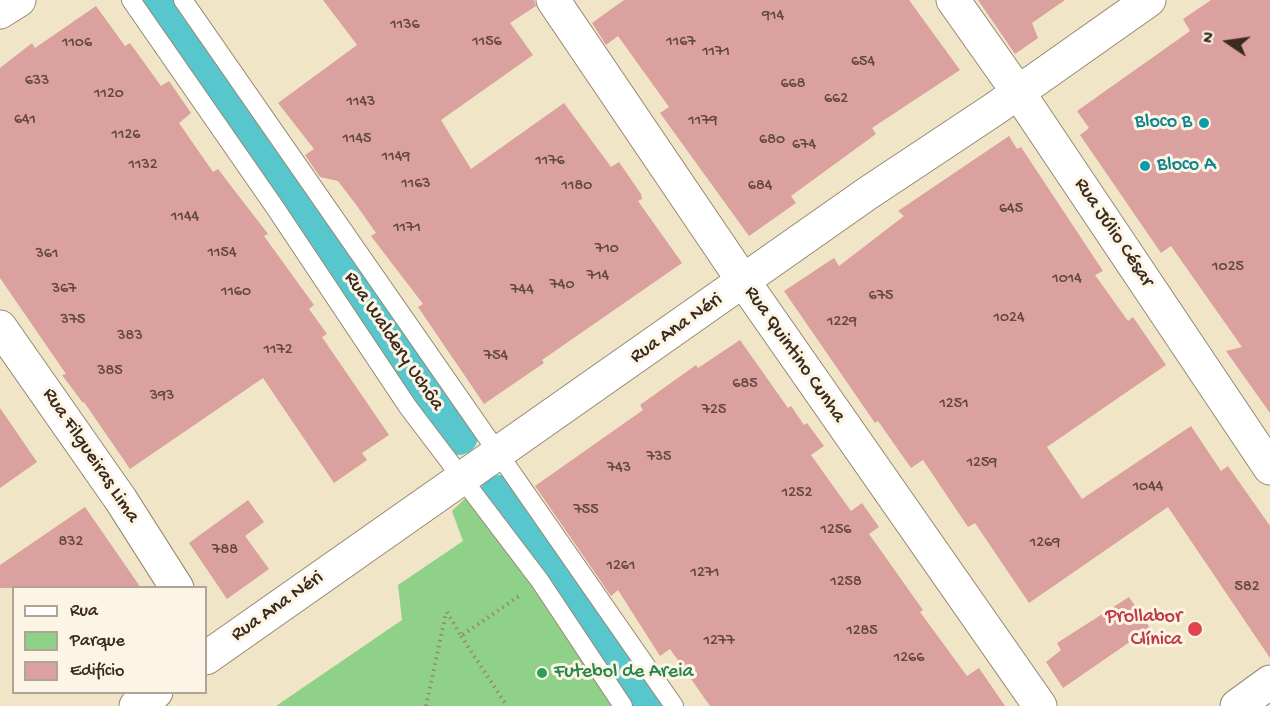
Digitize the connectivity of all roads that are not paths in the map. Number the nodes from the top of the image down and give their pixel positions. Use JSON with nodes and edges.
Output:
{"nodes":[{"id":1,"x":19,"y":0,"type":"edge"},
{"id":2,"x":130,"y":0,"type":"edge"},
{"id":3,"x":183,"y":0,"type":"edge"},
{"id":4,"x":553,"y":0,"type":"edge"},
{"id":5,"x":953,"y":0,"type":"edge"},
{"id":6,"x":1149,"y":0,"type":"edge"},
{"id":7,"x":0,"y":12,"type":"edge"},
{"id":8,"x":1018,"y":92,"type":"junction"},
{"id":9,"x":744,"y":282,"type":"junction"},
{"id":10,"x":0,"y":327,"type":"edge"},
{"id":11,"x":499,"y":453,"type":"junction"},
{"id":12,"x":1270,"y":468,"type":"edge"},
{"id":13,"x":462,"y":478,"type":"junction"},
{"id":14,"x":176,"y":586,"type":"edge"},
{"id":15,"x":209,"y":647,"type":"edge"},
{"id":16,"x":1270,"y":682,"type":"edge"},
{"id":17,"x":154,"y":694,"type":"edge"},
{"id":18,"x":136,"y":706,"type":"edge"},
{"id":19,"x":623,"y":706,"type":"edge"},
{"id":20,"x":674,"y":706,"type":"edge"},
{"id":21,"x":1040,"y":706,"type":"edge"},
{"id":22,"x":1236,"y":706,"type":"edge"}],
"edges":[{"from":1,"to":7,"type":"street"},
{"from":2,"to":13,"type":"lane","name":"Rua Waldery Uchôa"},
{"from":3,"to":11,"type":"lane","name":"Rua Waldery Uchôa"},
{"from":4,"to":9,"type":"street","name":"Rua Quintino Cunha"},
{"from":5,"to":8,"type":"street","name":"Rua Júlio César"},
{"from":6,"to":8,"type":"street","name":"Rua Ana Néri"},
{"from":8,"to":9,"type":"street","name":"Rua Ana Néri"},
{"from":8,"to":12,"type":"street","name":"Rua Júlio César"},
{"from":9,"to":11,"type":"street","name":"Rua Ana Néri"},
{"from":9,"to":21,"type":"street","name":"Rua Quintino Cunha"},
{"from":10,"to":14,"type":"street","name":"Rua Filgueiras Lima"},
{"from":11,"to":13,"type":"street","name":"Rua Ana Néri"},
{"from":11,"to":20,"type":"lane","name":"Rua Waldery Uchôa"},
{"from":13,"to":15,"type":"street","name":"Rua Ana Néri"},
{"from":13,"to":19,"type":"lane","name":"Rua Waldery Uchôa"},
{"from":16,"to":22,"type":"street"},
{"from":17,"to":18,"type":"street"}]}
